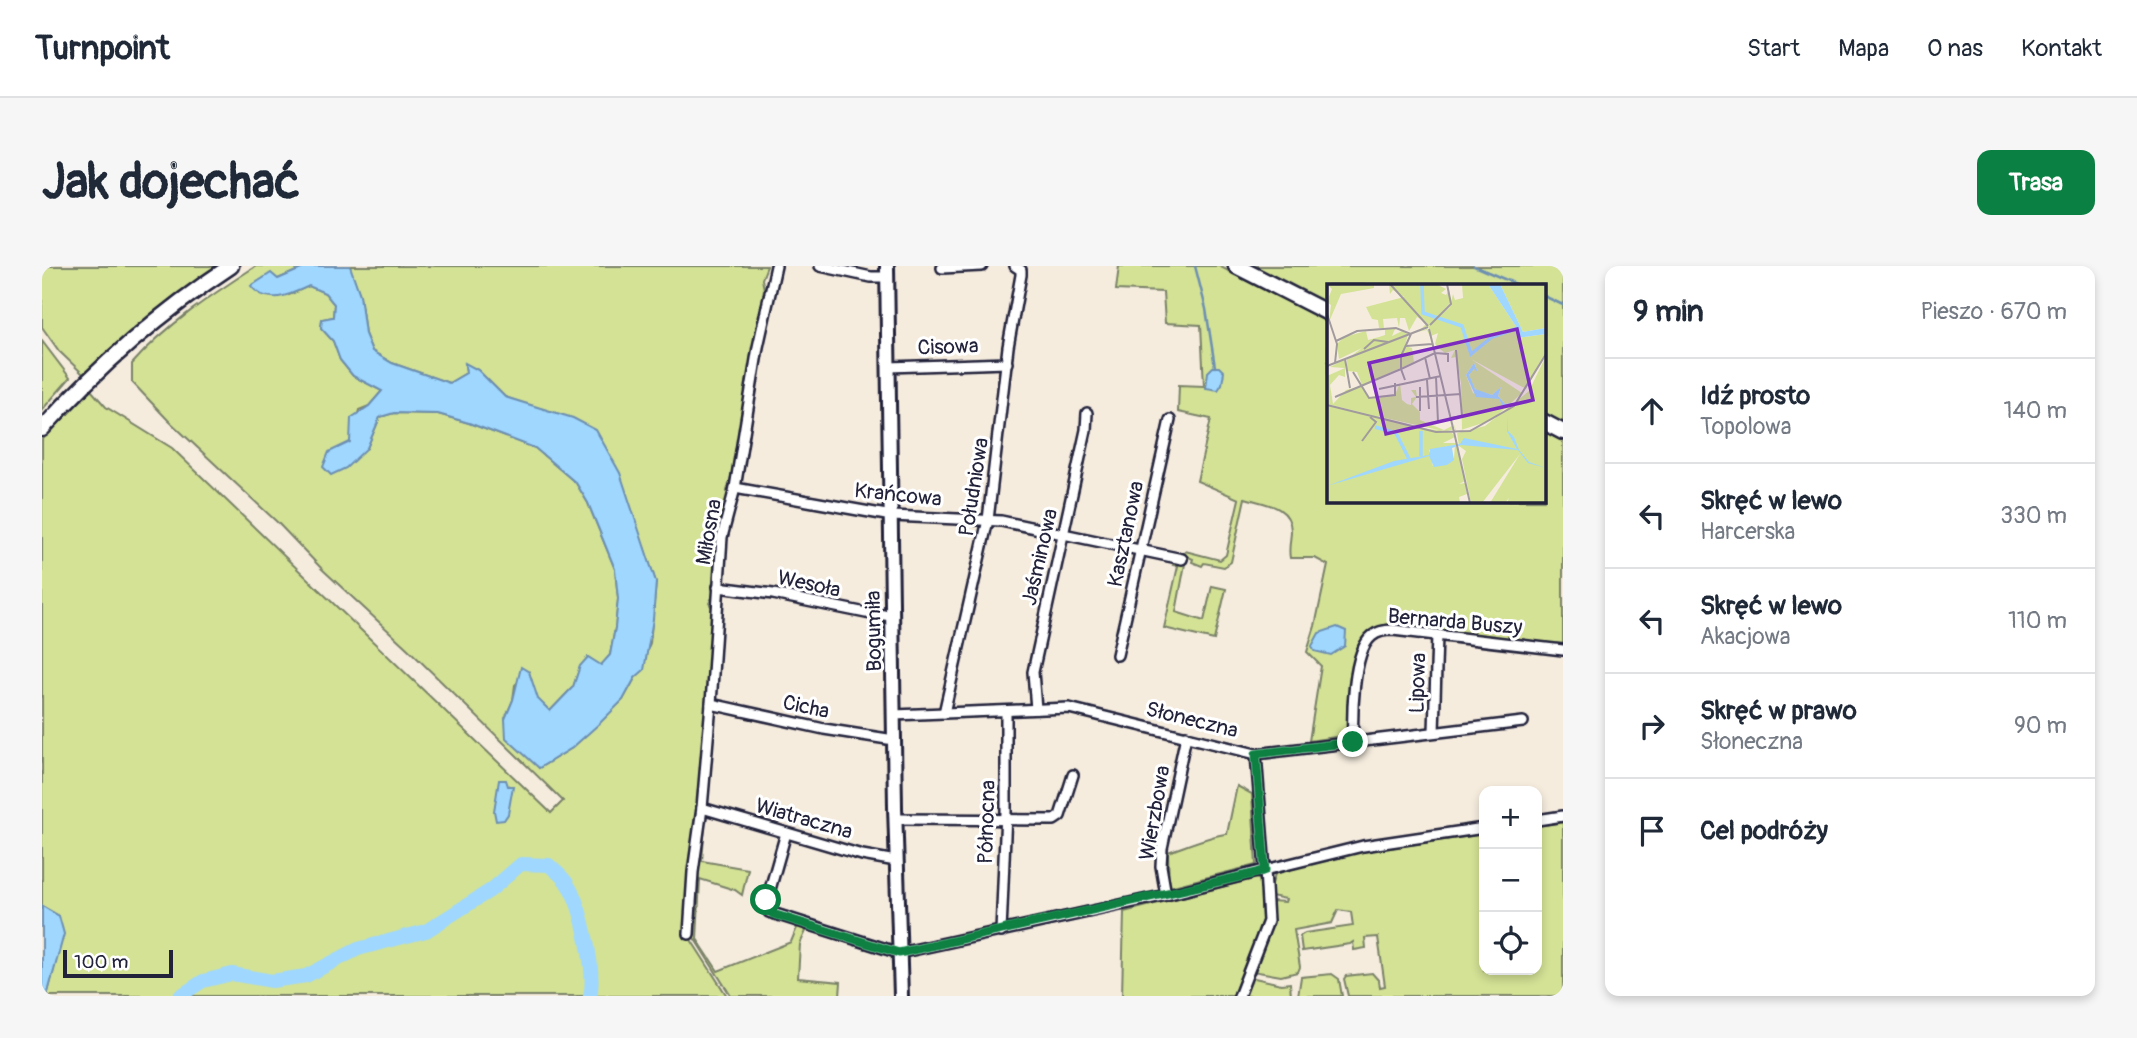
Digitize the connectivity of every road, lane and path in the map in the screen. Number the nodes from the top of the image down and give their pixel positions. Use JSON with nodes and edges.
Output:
{"nodes":[{"id":1,"x":231,"y":266,"type":"edge"},
{"id":2,"x":776,"y":266,"type":"edge"},
{"id":3,"x":820,"y":266,"type":"edge"},
{"id":4,"x":982,"y":266,"type":"edge"},
{"id":5,"x":1015,"y":266,"type":"edge"},
{"id":6,"x":1236,"y":266,"type":"edge"},
{"id":7,"x":942,"y":268,"type":"dead end"},
{"id":8,"x":888,"y":271,"type":"edge"},
{"id":9,"x":1327,"y":312,"type":"edge"},
{"id":10,"x":1007,"y":363,"type":"junction"},
{"id":11,"x":889,"y":367,"type":"junction"},
{"id":12,"x":1087,"y":413,"type":"dead end"},
{"id":13,"x":1170,"y":420,"type":"dead end"},
{"id":14,"x":1546,"y":423,"type":"edge"},
{"id":15,"x":42,"y":429,"type":"edge"},
{"id":16,"x":1563,"y":432,"type":"edge"},
{"id":17,"x":735,"y":488,"type":"junction"},
{"id":18,"x":892,"y":516,"type":"junction"},
{"id":19,"x":988,"y":520,"type":"junction"},
{"id":20,"x":1064,"y":534,"type":"junction"},
{"id":21,"x":1141,"y":550,"type":"junction"},
{"id":22,"x":1182,"y":559,"type":"dead end"},
{"id":23,"x":718,"y":586,"type":"junction"},
{"id":24,"x":893,"y":616,"type":"junction"},
{"id":25,"x":1437,"y":635,"type":"junction"},
{"id":26,"x":1563,"y":650,"type":"edge"},
{"id":27,"x":1117,"y":655,"type":"dead end"},
{"id":28,"x":711,"y":704,"type":"junction"},
{"id":29,"x":1036,"y":709,"type":"junction"},
{"id":30,"x":1006,"y":712,"type":"junction"},
{"id":31,"x":944,"y":713,"type":"junction"},
{"id":32,"x":894,"y":715,"type":"junction"},
{"id":33,"x":1523,"y":722,"type":"dead end"},
{"id":34,"x":1434,"y":732,"type":"junction"},
{"id":35,"x":1186,"y":736,"type":"junction"},
{"id":36,"x":894,"y":740,"type":"junction"},
{"id":37,"x":1353,"y":742,"type":"junction"},
{"id":38,"x":1256,"y":754,"type":"junction"},
{"id":39,"x":1073,"y":775,"type":"dead end"},
{"id":40,"x":702,"y":808,"type":"junction"},
{"id":41,"x":1563,"y":816,"type":"edge"},
{"id":42,"x":895,"y":819,"type":"junction"},
{"id":43,"x":1542,"y":819,"type":"edge"},
{"id":44,"x":1006,"y":820,"type":"junction"},
{"id":45,"x":1479,"y":829,"type":"edge"},
{"id":46,"x":786,"y":833,"type":"junction"},
{"id":47,"x":896,"y":861,"type":"junction"},
{"id":48,"x":1265,"y":870,"type":"junction"},
{"id":49,"x":1166,"y":895,"type":"junction"},
{"id":50,"x":1001,"y":932,"type":"junction"},
{"id":51,"x":689,"y":934,"type":"dead end"},
{"id":52,"x":899,"y":953,"type":"junction"},
{"id":53,"x":901,"y":996,"type":"edge"},
{"id":54,"x":1239,"y":996,"type":"edge"}],
"edges":[{"from":1,"to":15,"type":"main road"},
{"from":2,"to":17,"type":"street","name":"Miłosna"},
{"from":3,"to":8,"type":"street"},
{"from":4,"to":7,"type":"street"},
{"from":5,"to":10,"type":"street","name":"Południowa"},
{"from":6,"to":9,"type":"main road"},
{"from":8,"to":11,"type":"street","name":"Bogumiła"},
{"from":10,"to":11,"type":"street","name":"Cisowa"},
{"from":10,"to":19,"type":"street","name":"Południowa"},
{"from":11,"to":18,"type":"street","name":"Bogumiła"},
{"from":12,"to":20,"type":"street","name":"Jaśminowa"},
{"from":13,"to":21,"type":"street","name":"Kasztanowa"},
{"from":14,"to":16,"type":"main road"},
{"from":17,"to":18,"type":"street","name":"Krańcowa"},
{"from":17,"to":23,"type":"street","name":"Miłosna"},
{"from":18,"to":19,"type":"street","name":"Krańcowa"},
{"from":18,"to":24,"type":"street","name":"Bogumiła"},
{"from":19,"to":20,"type":"street","name":"Krańcowa"},
{"from":19,"to":31,"type":"street","name":"Południowa"},
{"from":20,"to":21,"type":"street","name":"Krańcowa"},
{"from":20,"to":29,"type":"street","name":"Jaśminowa"},
{"from":21,"to":22,"type":"street","name":"Krańcowa"},
{"from":21,"to":27,"type":"street","name":"Kasztanowa"},
{"from":23,"to":24,"type":"street","name":"Wesoła"},
{"from":23,"to":28,"type":"street","name":"Miłosna"},
{"from":24,"to":32,"type":"street","name":"Bogumiła"},
{"from":25,"to":26,"type":"street","name":"Bernarda Buszy"},
{"from":25,"to":34,"type":"street","name":"Lipowa"},
{"from":25,"to":37,"type":"street","name":"Bernarda Buszy"},
{"from":28,"to":36,"type":"street","name":"Cicha"},
{"from":28,"to":40,"type":"street","name":"Miłosna"},
{"from":29,"to":30,"type":"street","name":"Słoneczna"},
{"from":29,"to":35,"type":"street","name":"Słoneczna"},
{"from":30,"to":31,"type":"street","name":"Słoneczna"},
{"from":30,"to":44,"type":"street","name":"Północna"},
{"from":31,"to":32,"type":"street","name":"Słoneczna"},
{"from":32,"to":36,"type":"street","name":"Bogumiła"},
{"from":33,"to":34,"type":"street","name":"Słoneczna"},
{"from":34,"to":37,"type":"street","name":"Słoneczna"},
{"from":35,"to":38,"type":"street","name":"Słoneczna"},
{"from":35,"to":49,"type":"street","name":"Wierzbowa"},
{"from":36,"to":42,"type":"street","name":"Bogumiła"},
{"from":37,"to":38,"type":"street","name":"Słoneczna"},
{"from":38,"to":48,"type":"street"},
{"from":39,"to":44,"type":"street"},
{"from":40,"to":46,"type":"street","name":"Wiatraczna"},
{"from":40,"to":51,"type":"street","name":"Miłosna"},
{"from":41,"to":43,"type":"street"},
{"from":42,"to":44,"type":"street"},
{"from":42,"to":47,"type":"street","name":"Bogumiła"},
{"from":44,"to":50,"type":"street","name":"Północna"},
{"from":45,"to":48,"type":"street"},
{"from":46,"to":47,"type":"street","name":"Wiatraczna"},
{"from":46,"to":52,"type":"street"},
{"from":47,"to":52,"type":"street","name":"Bogumiła"},
{"from":48,"to":49,"type":"street"},
{"from":48,"to":54,"type":"street"},
{"from":49,"to":50,"type":"street"},
{"from":50,"to":52,"type":"street"},
{"from":52,"to":53,"type":"street","name":"Bogumiła"}]}
